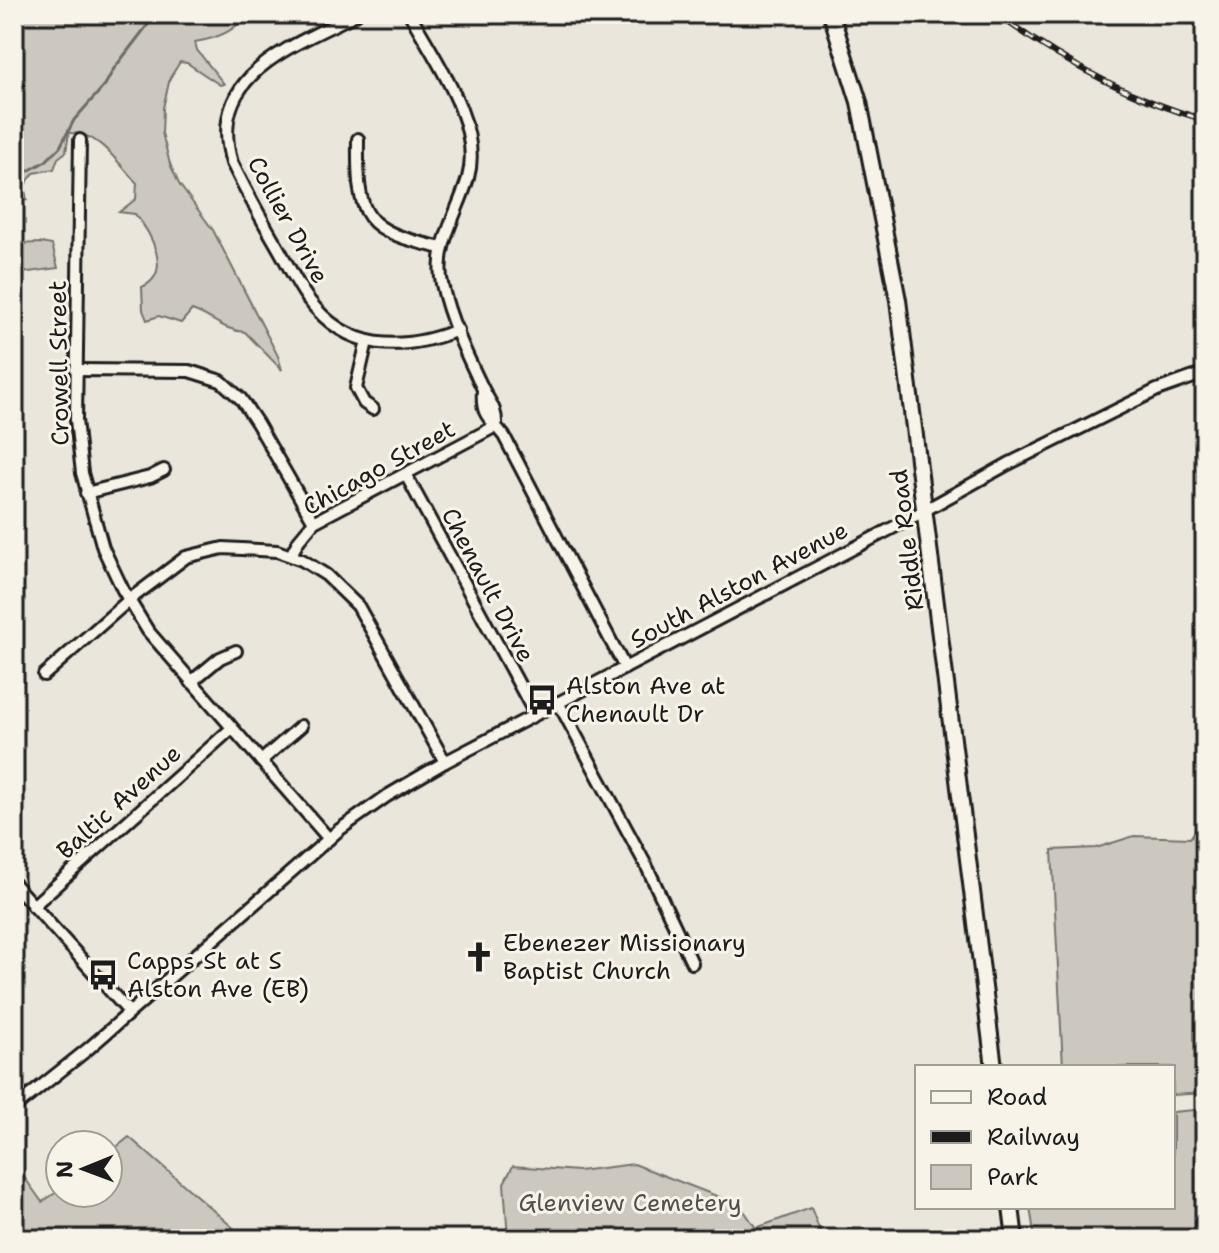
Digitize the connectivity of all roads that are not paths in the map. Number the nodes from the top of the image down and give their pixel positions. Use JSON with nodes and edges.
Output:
{"nodes":[{"id":1,"x":356,"y":14,"type":"edge"},
{"id":2,"x":410,"y":14,"type":"edge"},
{"id":3,"x":582,"y":14,"type":"edge"},
{"id":4,"x":651,"y":14,"type":"edge"},
{"id":5,"x":831,"y":14,"type":"edge"},
{"id":6,"x":358,"y":139,"type":"dead end"},
{"id":7,"x":80,"y":140,"type":"dead end"},
{"id":8,"x":442,"y":248,"type":"junction"},
{"id":9,"x":458,"y":330,"type":"junction"},
{"id":10,"x":367,"y":341,"type":"junction"},
{"id":11,"x":76,"y":370,"type":"junction"},
{"id":12,"x":1205,"y":373,"type":"edge"},
{"id":13,"x":373,"y":409,"type":"dead end"},
{"id":14,"x":496,"y":426,"type":"junction"},
{"id":15,"x":164,"y":470,"type":"dead end"},
{"id":16,"x":406,"y":475,"type":"junction"},
{"id":17,"x":86,"y":493,"type":"junction"},
{"id":18,"x":926,"y":509,"type":"junction"},
{"id":19,"x":314,"y":522,"type":"junction"},
{"id":20,"x":291,"y":555,"type":"junction"},
{"id":21,"x":129,"y":600,"type":"junction"},
{"id":22,"x":236,"y":651,"type":"dead end"},
{"id":23,"x":625,"y":668,"type":"junction"},
{"id":24,"x":44,"y":675,"type":"dead end"},
{"id":25,"x":191,"y":682,"type":"junction"},
{"id":26,"x":558,"y":702,"type":"junction"},
{"id":27,"x":535,"y":714,"type":"junction"},
{"id":28,"x":301,"y":726,"type":"dead end"},
{"id":29,"x":231,"y":729,"type":"junction"},
{"id":30,"x":261,"y":761,"type":"junction"},
{"id":31,"x":445,"y":762,"type":"junction"},
{"id":32,"x":329,"y":839,"type":"junction"},
{"id":33,"x":14,"y":884,"type":"edge"},
{"id":34,"x":33,"y":906,"type":"junction"},
{"id":35,"x":692,"y":963,"type":"dead end"},
{"id":36,"x":129,"y":1012,"type":"junction"},
{"id":37,"x":994,"y":1065,"type":"edge"},
{"id":38,"x":14,"y":1108,"type":"edge"},
{"id":39,"x":1011,"y":1209,"type":"edge"},
{"id":40,"x":1015,"y":1239,"type":"edge"}],
"edges":[{"from":1,"to":10,"type":"street","name":"Collier Drive"},
{"from":2,"to":8,"type":"street"},
{"from":3,"to":4,"type":"street"},
{"from":5,"to":18,"type":"main road","name":"Riddle Road"},
{"from":6,"to":8,"type":"street"},
{"from":7,"to":11,"type":"street","name":"Crowell Street"},
{"from":8,"to":9,"type":"street"},
{"from":9,"to":10,"type":"street","name":"Collier Drive"},
{"from":9,"to":14,"type":"street"},
{"from":10,"to":13,"type":"street"},
{"from":11,"to":17,"type":"street","name":"Crowell Street"},
{"from":11,"to":19,"type":"street"},
{"from":12,"to":18,"type":"street","name":"South Alston Avenue"},
{"from":14,"to":16,"type":"street","name":"Chicago Street"},
{"from":14,"to":23,"type":"street"},
{"from":15,"to":17,"type":"street"},
{"from":16,"to":19,"type":"street","name":"Chicago Street"},
{"from":16,"to":27,"type":"street","name":"Chenault Drive"},
{"from":17,"to":21,"type":"street","name":"Crowell Street"},
{"from":18,"to":23,"type":"street","name":"South Alston Avenue"},
{"from":18,"to":37,"type":"main road","name":"Riddle Road"},
{"from":19,"to":20,"type":"street","name":"Chicago Street"},
{"from":20,"to":21,"type":"street"},
{"from":20,"to":31,"type":"street"},
{"from":21,"to":24,"type":"street"},
{"from":21,"to":25,"type":"street","name":"Crowell Street"},
{"from":22,"to":25,"type":"street"},
{"from":23,"to":26,"type":"street","name":"South Alston Avenue"},
{"from":25,"to":29,"type":"street","name":"Crowell Street"},
{"from":26,"to":27,"type":"street","name":"South Alston Avenue"},
{"from":26,"to":35,"type":"street"},
{"from":27,"to":31,"type":"street","name":"South Alston Avenue"},
{"from":28,"to":30,"type":"street"},
{"from":29,"to":30,"type":"street","name":"Crowell Street"},
{"from":29,"to":34,"type":"street","name":"Baltic Avenue"},
{"from":30,"to":32,"type":"street","name":"Crowell Street"},
{"from":31,"to":32,"type":"street","name":"South Alston Avenue"},
{"from":32,"to":36,"type":"street","name":"South Alston Avenue"},
{"from":33,"to":34,"type":"street"},
{"from":34,"to":36,"type":"street"},
{"from":36,"to":38,"type":"street","name":"South Alston Avenue"},
{"from":39,"to":40,"type":"main road"}]}
